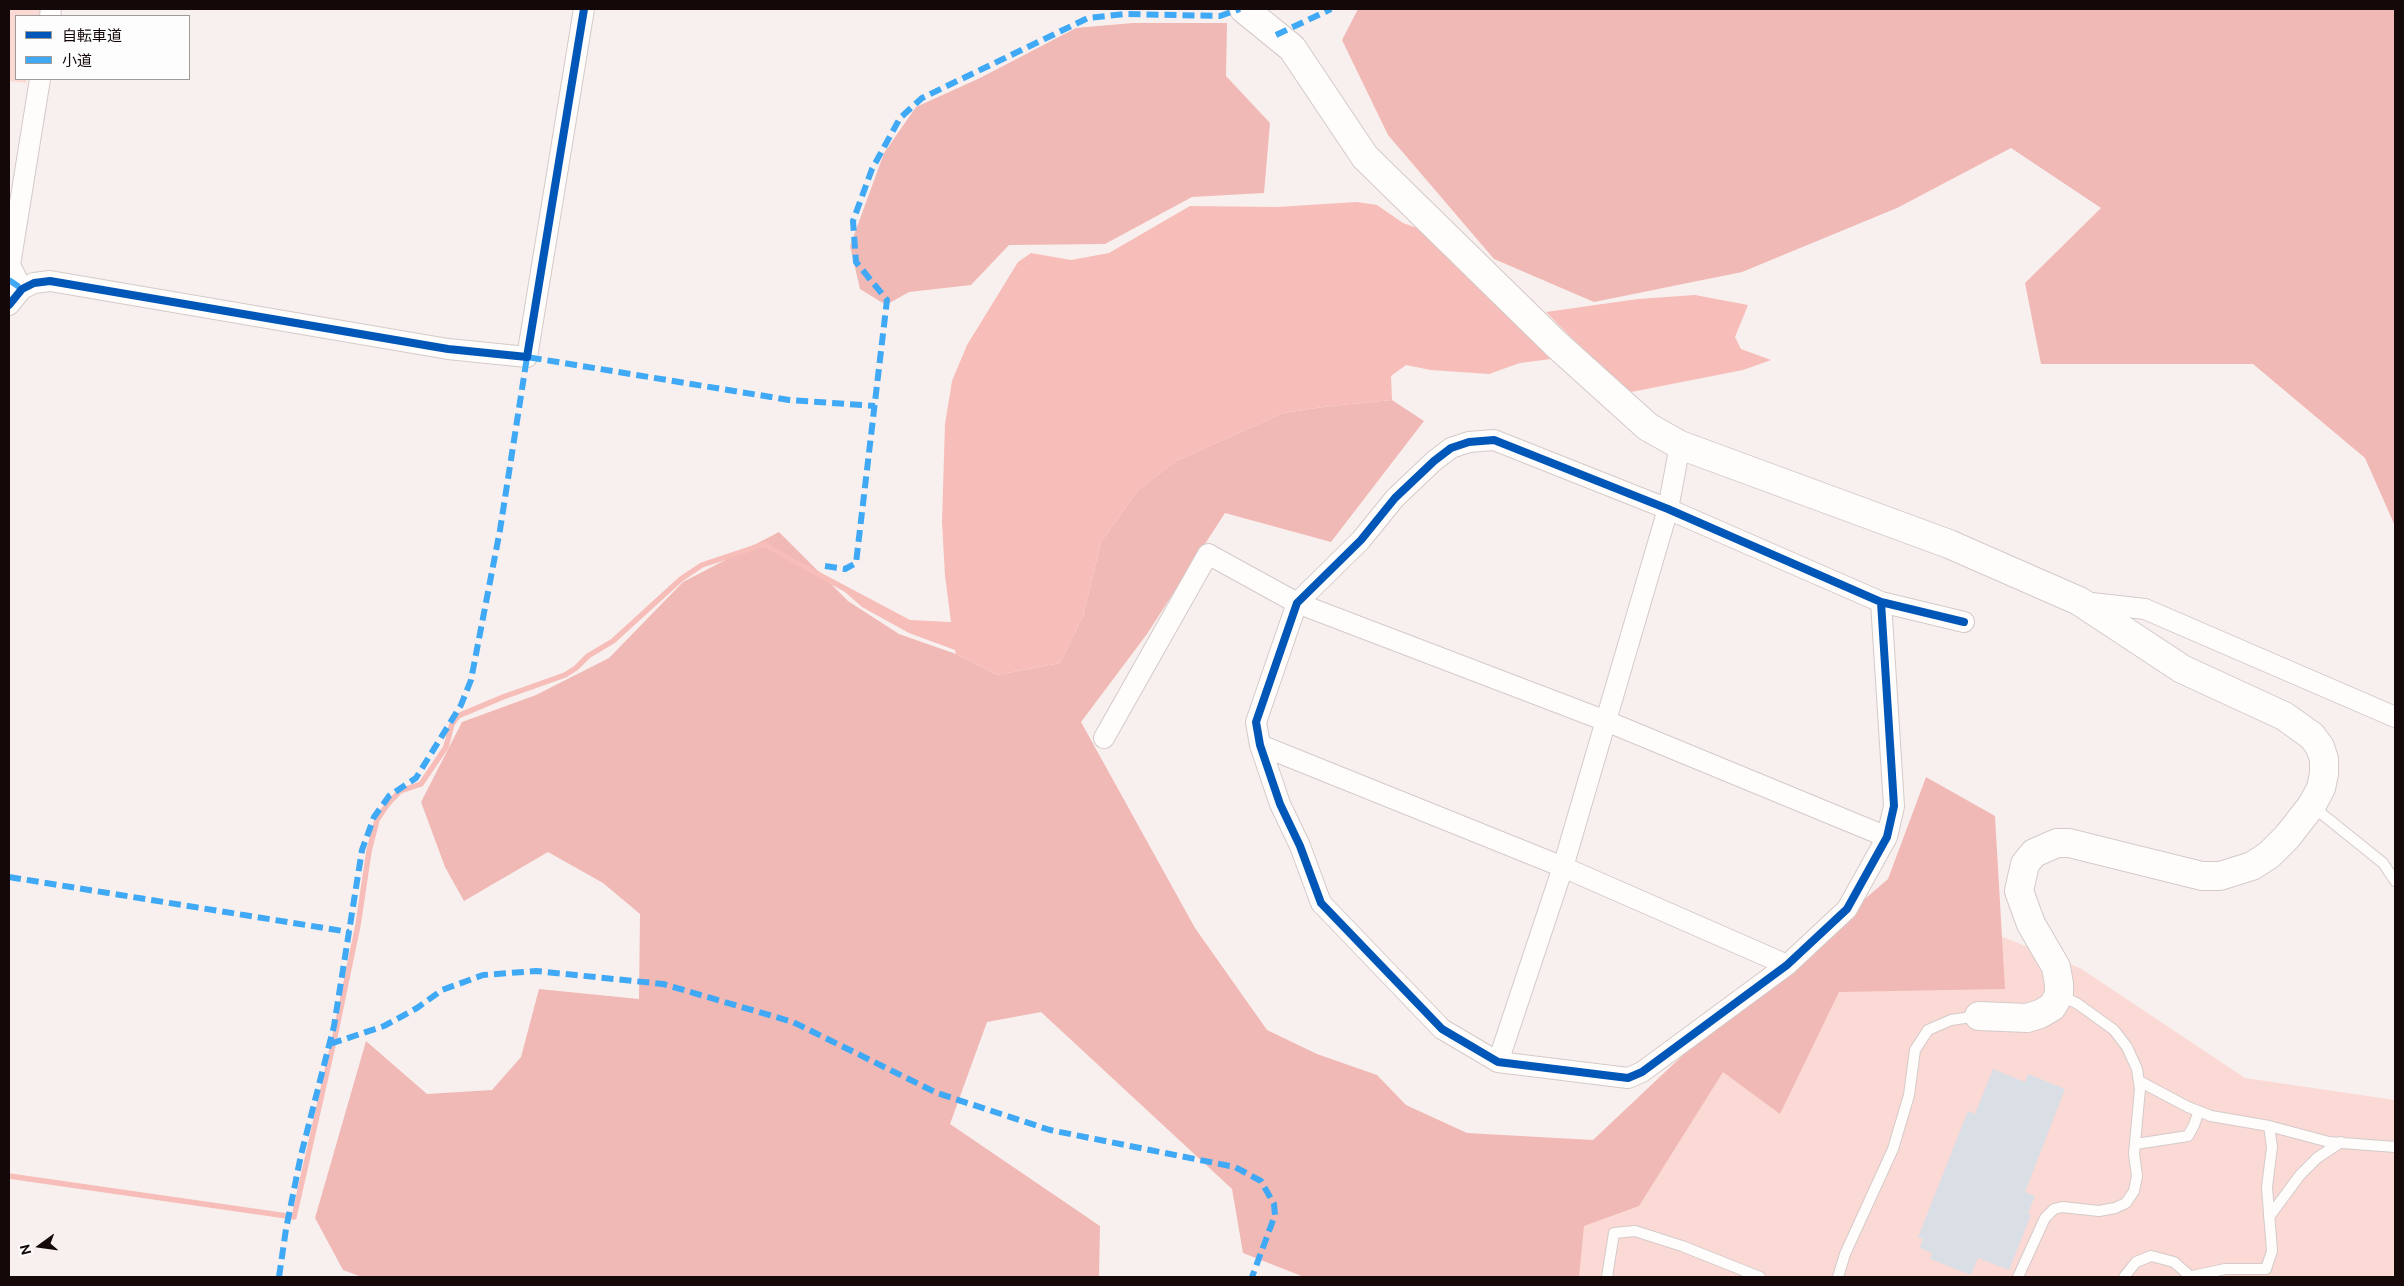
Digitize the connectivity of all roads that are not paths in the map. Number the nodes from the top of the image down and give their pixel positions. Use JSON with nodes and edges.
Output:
{"nodes":[{"id":1,"x":584,"y":9,"type":"edge"},
{"id":2,"x":1244,"y":9,"type":"edge"},
{"id":3,"x":40,"y":80,"type":"edge"},
{"id":4,"x":22,"y":289,"type":"junction"},
{"id":5,"x":9,"y":305,"type":"edge"},
{"id":6,"x":1680,"y":445,"type":"junction"},
{"id":7,"x":1668,"y":509,"type":"junction"},
{"id":8,"x":2079,"y":601,"type":"junction"},
{"id":9,"x":1881,"y":602,"type":"junction"},
{"id":10,"x":1297,"y":603,"type":"junction"},
{"id":11,"x":1964,"y":622,"type":"dead end"},
{"id":12,"x":2395,"y":716,"type":"edge"},
{"id":13,"x":1606,"y":721,"type":"junction"},
{"id":14,"x":1104,"y":738,"type":"dead end"},
{"id":15,"x":1260,"y":745,"type":"junction"},
{"id":16,"x":2312,"y":805,"type":"junction"},
{"id":17,"x":1887,"y":837,"type":"junction"},
{"id":18,"x":1563,"y":867,"type":"junction"},
{"id":19,"x":2395,"y":881,"type":"edge"},
{"id":20,"x":1787,"y":965,"type":"junction"},
{"id":21,"x":2059,"y":995,"type":"junction"},
{"id":22,"x":1979,"y":1016,"type":"joint"},
{"id":23,"x":1498,"y":1062,"type":"junction"},
{"id":24,"x":2139,"y":1081,"type":"junction"},
{"id":25,"x":2199,"y":1111,"type":"junction"},
{"id":26,"x":2269,"y":1126,"type":"junction"},
{"id":27,"x":2341,"y":1142,"type":"junction"},
{"id":28,"x":2136,"y":1144,"type":"junction"},
{"id":29,"x":2395,"y":1148,"type":"edge"},
{"id":30,"x":2269,"y":1217,"type":"junction"},
{"id":31,"x":2022,"y":1275,"type":"edge"},
{"id":32,"x":1607,"y":1277,"type":"edge"},
{"id":33,"x":1760,"y":1277,"type":"edge"},
{"id":34,"x":1838,"y":1277,"type":"edge"},
{"id":35,"x":2124,"y":1277,"type":"edge"},
{"id":36,"x":2190,"y":1277,"type":"edge"}],
"edges":[{"from":1,"to":4,"type":"street"},
{"from":2,"to":6,"type":"street"},
{"from":3,"to":4,"type":"street"},
{"from":4,"to":5,"type":"street"},
{"from":6,"to":7,"type":"street"},
{"from":6,"to":8,"type":"street"},
{"from":7,"to":9,"type":"street"},
{"from":7,"to":10,"type":"street"},
{"from":7,"to":13,"type":"street"},
{"from":8,"to":12,"type":"street"},
{"from":8,"to":16,"type":"street"},
{"from":9,"to":11,"type":"street"},
{"from":9,"to":17,"type":"street"},
{"from":10,"to":13,"type":"street"},
{"from":10,"to":14,"type":"street"},
{"from":10,"to":15,"type":"street"},
{"from":13,"to":17,"type":"street"},
{"from":13,"to":18,"type":"street"},
{"from":15,"to":18,"type":"street"},
{"from":15,"to":23,"type":"street"},
{"from":16,"to":19,"type":"lane"},
{"from":16,"to":21,"type":"street"},
{"from":17,"to":20,"type":"street"},
{"from":18,"to":20,"type":"street"},
{"from":18,"to":23,"type":"street"},
{"from":20,"to":23,"type":"street"},
{"from":21,"to":22,"type":"street"},
{"from":21,"to":24,"type":"lane"},
{"from":22,"to":34,"type":"lane"},
{"from":24,"to":25,"type":"lane"},
{"from":24,"to":28,"type":"lane"},
{"from":25,"to":26,"type":"lane"},
{"from":25,"to":28,"type":"lane"},
{"from":26,"to":27,"type":"lane"},
{"from":26,"to":30,"type":"lane"},
{"from":27,"to":29,"type":"lane"},
{"from":27,"to":30,"type":"lane"},
{"from":28,"to":31,"type":"lane"},
{"from":30,"to":36,"type":"lane"},
{"from":32,"to":33,"type":"lane"},
{"from":35,"to":36,"type":"lane"}]}
